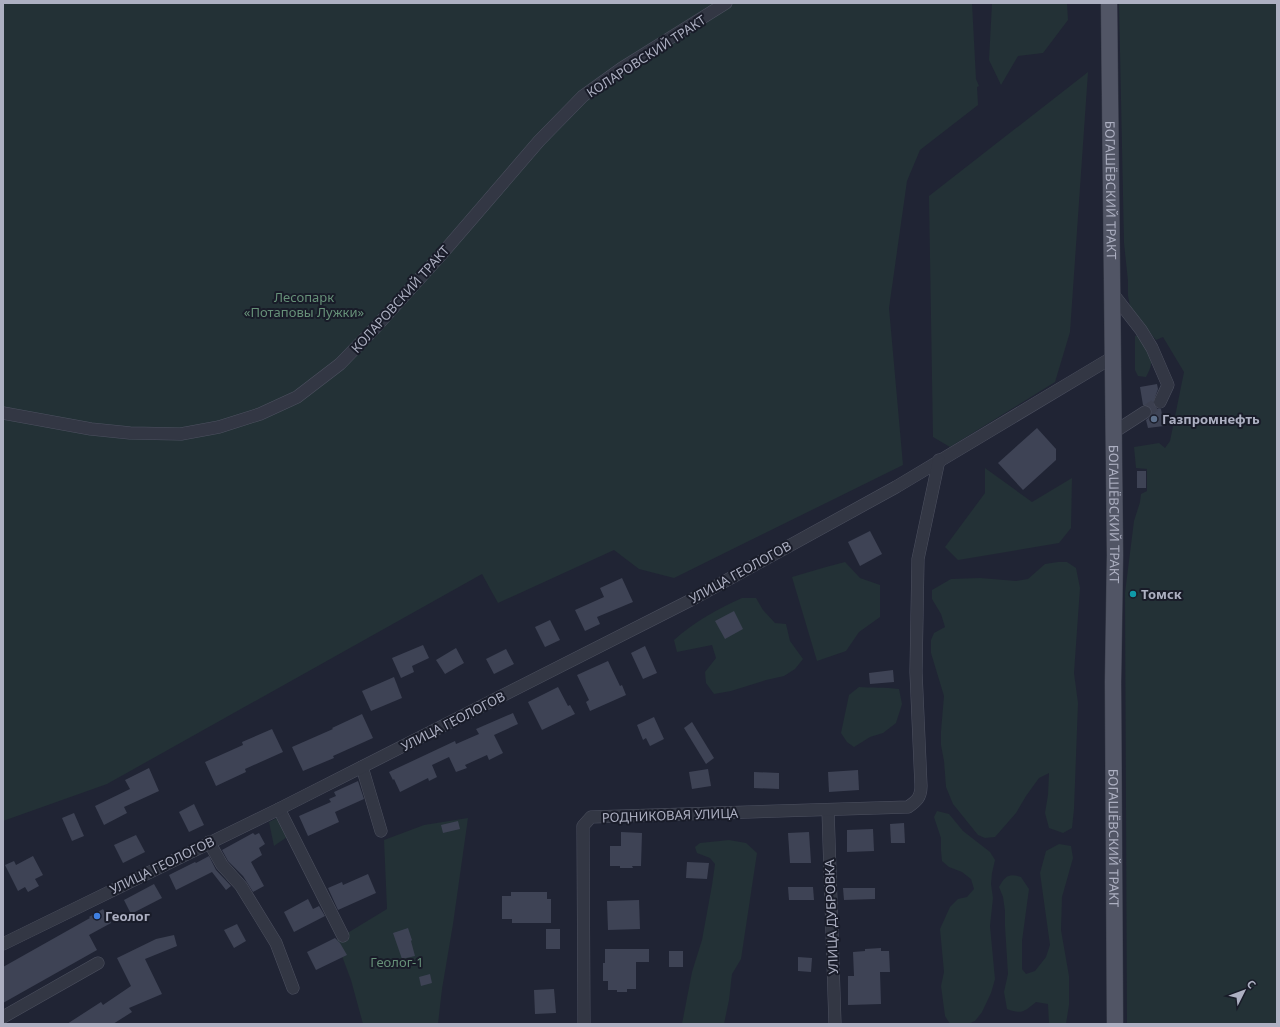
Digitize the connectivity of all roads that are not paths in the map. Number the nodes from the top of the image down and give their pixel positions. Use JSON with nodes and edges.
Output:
{"nodes":[{"id":1,"x":726,"y":3,"type":"edge"},
{"id":2,"x":1108,"y":3,"type":"edge"},
{"id":3,"x":1113,"y":294,"type":"junction"},
{"id":4,"x":1113,"y":357,"type":"junction"},
{"id":5,"x":1160,"y":402,"type":"tunnel mouth"},
{"id":6,"x":1145,"y":412,"type":"tunnel mouth"},
{"id":7,"x":3,"y":413,"type":"edge"},
{"id":8,"x":1114,"y":432,"type":"junction"},
{"id":9,"x":939,"y":460,"type":"junction"},
{"id":10,"x":362,"y":767,"type":"junction"},
{"id":11,"x":279,"y":809,"type":"junction"},
{"id":12,"x":828,"y":810,"type":"junction"},
{"id":13,"x":381,"y":831,"type":"dead end"},
{"id":14,"x":209,"y":842,"type":"junction"},
{"id":15,"x":343,"y":936,"type":"dead end"},
{"id":16,"x":3,"y":944,"type":"edge"},
{"id":17,"x":98,"y":963,"type":"dead end"},
{"id":18,"x":293,"y":988,"type":"dead end"},
{"id":19,"x":3,"y":1016,"type":"edge"},
{"id":20,"x":584,"y":1024,"type":"edge"},
{"id":21,"x":834,"y":1024,"type":"edge"},
{"id":22,"x":1115,"y":1024,"type":"edge"}],
"edges":[{"from":1,"to":7,"type":"street","name":"КОЛАРОВСКИЙ ТРАКТ"},
{"from":2,"to":3,"type":"main road","name":"БОГАШЁВСКИЙ ТРАКТ"},
{"from":3,"to":4,"type":"main road","name":"БОГАШЁВСКИЙ ТРАКТ"},
{"from":3,"to":5,"type":"street"},
{"from":4,"to":8,"type":"main road","name":"БОГАШЁВСКИЙ ТРАКТ"},
{"from":4,"to":9,"type":"street","name":"УЛИЦА ГЕОЛОГОВ"},
{"from":6,"to":8,"type":"street"},
{"from":8,"to":22,"type":"main road","name":"БОГАШЁВСКИЙ ТРАКТ"},
{"from":9,"to":10,"type":"street","name":"УЛИЦА ГЕОЛОГОВ"},
{"from":9,"to":12,"type":"street","name":"РОДНИКОВАЯ УЛИЦА"},
{"from":10,"to":11,"type":"street","name":"УЛИЦА ГЕОЛОГОВ"},
{"from":10,"to":13,"type":"street"},
{"from":11,"to":14,"type":"street","name":"УЛИЦА ГЕОЛОГОВ"},
{"from":11,"to":15,"type":"street"},
{"from":12,"to":20,"type":"street","name":"РОДНИКОВАЯ УЛИЦА"},
{"from":12,"to":21,"type":"street","name":"УЛИЦА ДУБРОВКА"},
{"from":14,"to":16,"type":"street","name":"УЛИЦА ГЕОЛОГОВ"},
{"from":14,"to":18,"type":"street"},
{"from":17,"to":19,"type":"street"}]}
